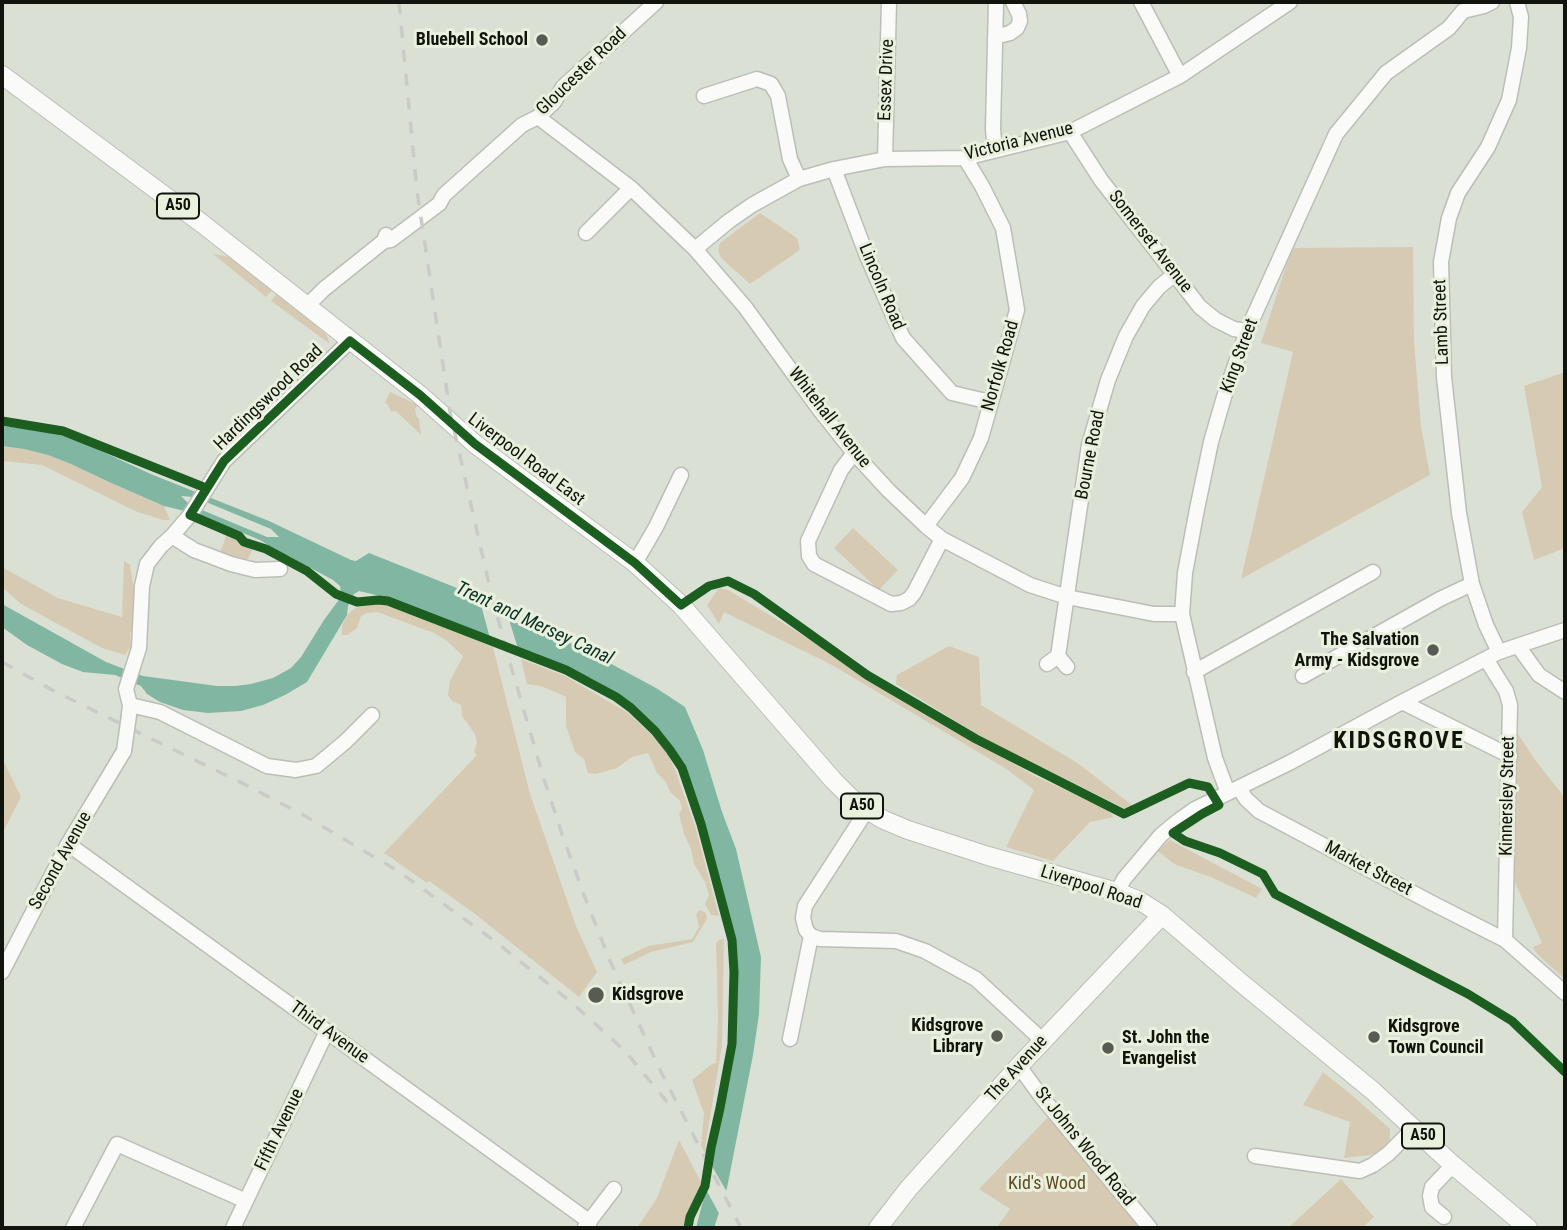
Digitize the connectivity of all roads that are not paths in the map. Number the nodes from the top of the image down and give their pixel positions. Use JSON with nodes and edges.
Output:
{"nodes":[{"id":1,"x":656,"y":2,"type":"edge"},
{"id":2,"x":889,"y":2,"type":"edge"},
{"id":3,"x":996,"y":2,"type":"edge"},
{"id":4,"x":1013,"y":2,"type":"edge"},
{"id":5,"x":1141,"y":2,"type":"edge"},
{"id":6,"x":1290,"y":2,"type":"edge"},
{"id":7,"x":1492,"y":2,"type":"edge"},
{"id":8,"x":1517,"y":2,"type":"edge"},
{"id":9,"x":1461,"y":6,"type":"edge"},
{"id":10,"x":1268,"y":8,"type":"edge"},
{"id":11,"x":995,"y":37,"type":"junction"},
{"id":12,"x":2,"y":75,"type":"edge"},
{"id":13,"x":1180,"y":76,"type":"junction"},
{"id":14,"x":704,"y":96,"type":"dead end"},
{"id":15,"x":538,"y":117,"type":"junction"},
{"id":16,"x":1070,"y":132,"type":"junction"},
{"id":17,"x":995,"y":150,"type":"junction"},
{"id":18,"x":965,"y":158,"type":"junction"},
{"id":19,"x":885,"y":159,"type":"junction"},
{"id":20,"x":834,"y":169,"type":"junction"},
{"id":21,"x":799,"y":179,"type":"junction"},
{"id":22,"x":631,"y":188,"type":"junction"},
{"id":23,"x":586,"y":233,"type":"dead end"},
{"id":24,"x":695,"y":250,"type":"junction"},
{"id":25,"x":1175,"y":274,"type":"junction"},
{"id":26,"x":307,"y":306,"type":"junction"},
{"id":27,"x":1247,"y":331,"type":"junction"},
{"id":28,"x":350,"y":341,"type":"junction"},
{"id":29,"x":990,"y":402,"type":"junction"},
{"id":30,"x":854,"y":453,"type":"junction"},
{"id":31,"x":681,"y":475,"type":"dead end"},
{"id":32,"x":926,"y":526,"type":"junction"},
{"id":33,"x":172,"y":536,"type":"junction"},
{"id":34,"x":942,"y":538,"type":"junction"},
{"id":35,"x":635,"y":563,"type":"junction"},
{"id":36,"x":280,"y":569,"type":"dead end"},
{"id":37,"x":1373,"y":572,"type":"dead end"},
{"id":38,"x":1472,"y":584,"type":"junction"},
{"id":39,"x":1067,"y":597,"type":"junction"},
{"id":40,"x":681,"y":605,"type":"joint"},
{"id":41,"x":1182,"y":614,"type":"junction"},
{"id":42,"x":1565,"y":630,"type":"edge"},
{"id":43,"x":1518,"y":646,"type":"junction"},
{"id":44,"x":1492,"y":656,"type":"junction"},
{"id":45,"x":1057,"y":662,"type":"dead end"},
{"id":46,"x":1194,"y":672,"type":"junction"},
{"id":47,"x":1303,"y":676,"type":"dead end"},
{"id":48,"x":1565,"y":692,"type":"edge"},
{"id":49,"x":1402,"y":702,"type":"junction"},
{"id":50,"x":130,"y":710,"type":"junction"},
{"id":51,"x":372,"y":715,"type":"dead end"},
{"id":52,"x":124,"y":751,"type":"joint"},
{"id":53,"x":1510,"y":756,"type":"junction"},
{"id":54,"x":1234,"y":791,"type":"junction"},
{"id":55,"x":867,"y":810,"type":"junction"},
{"id":56,"x":68,"y":844,"type":"junction"},
{"id":57,"x":1117,"y":892,"type":"junction"},
{"id":58,"x":1162,"y":915,"type":"junction"},
{"id":59,"x":811,"y":936,"type":"junction"},
{"id":60,"x":1505,"y":940,"type":"junction"},
{"id":61,"x":2,"y":972,"type":"edge"},
{"id":62,"x":1565,"y":993,"type":"edge"},
{"id":63,"x":327,"y":1031,"type":"junction"},
{"id":64,"x":790,"y":1039,"type":"dead end"},
{"id":65,"x":1042,"y":1040,"type":"junction"},
{"id":66,"x":1018,"y":1066,"type":"junction"},
{"id":67,"x":1414,"y":1128,"type":"junction"},
{"id":68,"x":1255,"y":1156,"type":"dead end"},
{"id":69,"x":1453,"y":1165,"type":"junction"},
{"id":70,"x":614,"y":1189,"type":"dead end"},
{"id":71,"x":246,"y":1201,"type":"junction"},
{"id":72,"x":1444,"y":1217,"type":"dead end"},
{"id":73,"x":587,"y":1225,"type":"edge"},
{"id":74,"x":73,"y":1228,"type":"edge"},
{"id":75,"x":233,"y":1228,"type":"edge"},
{"id":76,"x":878,"y":1228,"type":"edge"},
{"id":77,"x":1150,"y":1228,"type":"edge"},
{"id":78,"x":1528,"y":1228,"type":"edge"}],
"edges":[{"from":1,"to":15,"type":"street","name":"Gloucester Road"},
{"from":2,"to":19,"type":"street","name":"Essex Drive"},
{"from":3,"to":11,"type":"street"},
{"from":4,"to":11,"type":"street"},
{"from":5,"to":13,"type":"street"},
{"from":6,"to":10,"type":"street","name":"Victoria Avenue"},
{"from":7,"to":9,"type":"street","name":"King Street"},
{"from":8,"to":38,"type":"street","name":"Lamb Street"},
{"from":9,"to":27,"type":"street","name":"King Street"},
{"from":10,"to":13,"type":"street","name":"Victoria Avenue"},
{"from":11,"to":17,"type":"street"},
{"from":12,"to":26,"type":"main road","name":"Liverpool Road East","number":"A50"},
{"from":13,"to":16,"type":"street","name":"Victoria Avenue"},
{"from":14,"to":21,"type":"street"},
{"from":15,"to":22,"type":"street","name":"Whitehall Avenue"},
{"from":15,"to":26,"type":"street","name":"Gloucester Road"},
{"from":16,"to":17,"type":"street","name":"Victoria Avenue"},
{"from":16,"to":25,"type":"street","name":"Somerset Avenue"},
{"from":17,"to":18,"type":"street","name":"Victoria Avenue"},
{"from":18,"to":19,"type":"street","name":"Victoria Avenue"},
{"from":18,"to":29,"type":"street","name":"Norfolk Road"},
{"from":19,"to":20,"type":"street","name":"Victoria Avenue"},
{"from":20,"to":21,"type":"street","name":"Victoria Avenue"},
{"from":20,"to":29,"type":"street","name":"Lincoln Road"},
{"from":21,"to":24,"type":"street","name":"Victoria Avenue"},
{"from":22,"to":23,"type":"street"},
{"from":22,"to":24,"type":"street","name":"Whitehall Avenue"},
{"from":24,"to":30,"type":"street","name":"Whitehall Avenue"},
{"from":25,"to":27,"type":"street","name":"Somerset Avenue"},
{"from":25,"to":39,"type":"street","name":"Bourne Road"},
{"from":26,"to":28,"type":"main road","name":"Liverpool Road East","number":"A50"},
{"from":27,"to":41,"type":"street","name":"King Street"},
{"from":28,"to":33,"type":"street","name":"Hardingswood Road"},
{"from":28,"to":35,"type":"main road","name":"Liverpool Road East","number":"A50"},
{"from":29,"to":32,"type":"street","name":"Norfolk Road"},
{"from":30,"to":32,"type":"street","name":"Whitehall Avenue"},
{"from":30,"to":34,"type":"street"},
{"from":31,"to":35,"type":"street"},
{"from":32,"to":34,"type":"street","name":"Whitehall Avenue"},
{"from":33,"to":36,"type":"street"},
{"from":33,"to":50,"type":"street","name":"Hardingswood Road"},
{"from":34,"to":39,"type":"street","name":"Whitehall Avenue"},
{"from":35,"to":40,"type":"main road","name":"Liverpool Road East","number":"A50"},
{"from":37,"to":46,"type":"street"},
{"from":38,"to":44,"type":"street","name":"Lamb Street"},
{"from":38,"to":47,"type":"street"},
{"from":39,"to":41,"type":"street","name":"Whitehall Avenue"},
{"from":39,"to":45,"type":"street","name":"Bourne Road"},
{"from":40,"to":55,"type":"main road","name":"Liverpool Road","number":"A50"},
{"from":41,"to":46,"type":"street","name":"King Street"},
{"from":42,"to":43,"type":"street"},
{"from":43,"to":44,"type":"street"},
{"from":43,"to":48,"type":"street"},
{"from":44,"to":49,"type":"street"},
{"from":44,"to":53,"type":"street","name":"Kinnersley Street"},
{"from":46,"to":54,"type":"street","name":"King Street"},
{"from":49,"to":53,"type":"street"},
{"from":49,"to":54,"type":"street"},
{"from":50,"to":51,"type":"street"},
{"from":50,"to":52,"type":"street","name":"Hardingswood Road","bridge":true},
{"from":52,"to":56,"type":"street","name":"Second Avenue"},
{"from":53,"to":60,"type":"street","name":"Kinnersley Street"},
{"from":54,"to":57,"type":"street"},
{"from":54,"to":60,"type":"street","name":"Market Street"},
{"from":55,"to":57,"type":"main road","name":"Liverpool Road","number":"A50"},
{"from":55,"to":59,"type":"street"},
{"from":56,"to":61,"type":"street","name":"Second Avenue"},
{"from":56,"to":63,"type":"street","name":"Third Avenue"},
{"from":57,"to":58,"type":"main road","name":"Liverpool Road","number":"A50"},
{"from":58,"to":65,"type":"main road","name":"The Avenue"},
{"from":58,"to":67,"type":"main road","name":"Liverpool Road","number":"A50"},
{"from":59,"to":64,"type":"street"},
{"from":59,"to":65,"type":"street"},
{"from":60,"to":62,"type":"street","name":"Market Street"},
{"from":63,"to":71,"type":"street","name":"Fifth Avenue"},
{"from":63,"to":73,"type":"street","name":"Third Avenue"},
{"from":65,"to":66,"type":"main road","name":"The Avenue"},
{"from":66,"to":76,"type":"main road","name":"The Avenue"},
{"from":66,"to":77,"type":"street","name":"St Johns Wood Road"},
{"from":67,"to":68,"type":"street"},
{"from":67,"to":69,"type":"main road","name":"Liverpool Road","number":"A50"},
{"from":69,"to":72,"type":"street"},
{"from":69,"to":78,"type":"main road","name":"Liverpool Road","number":"A50"},
{"from":70,"to":73,"type":"street"},
{"from":71,"to":74,"type":"street"},
{"from":71,"to":75,"type":"street","name":"Fifth Avenue"}]}
